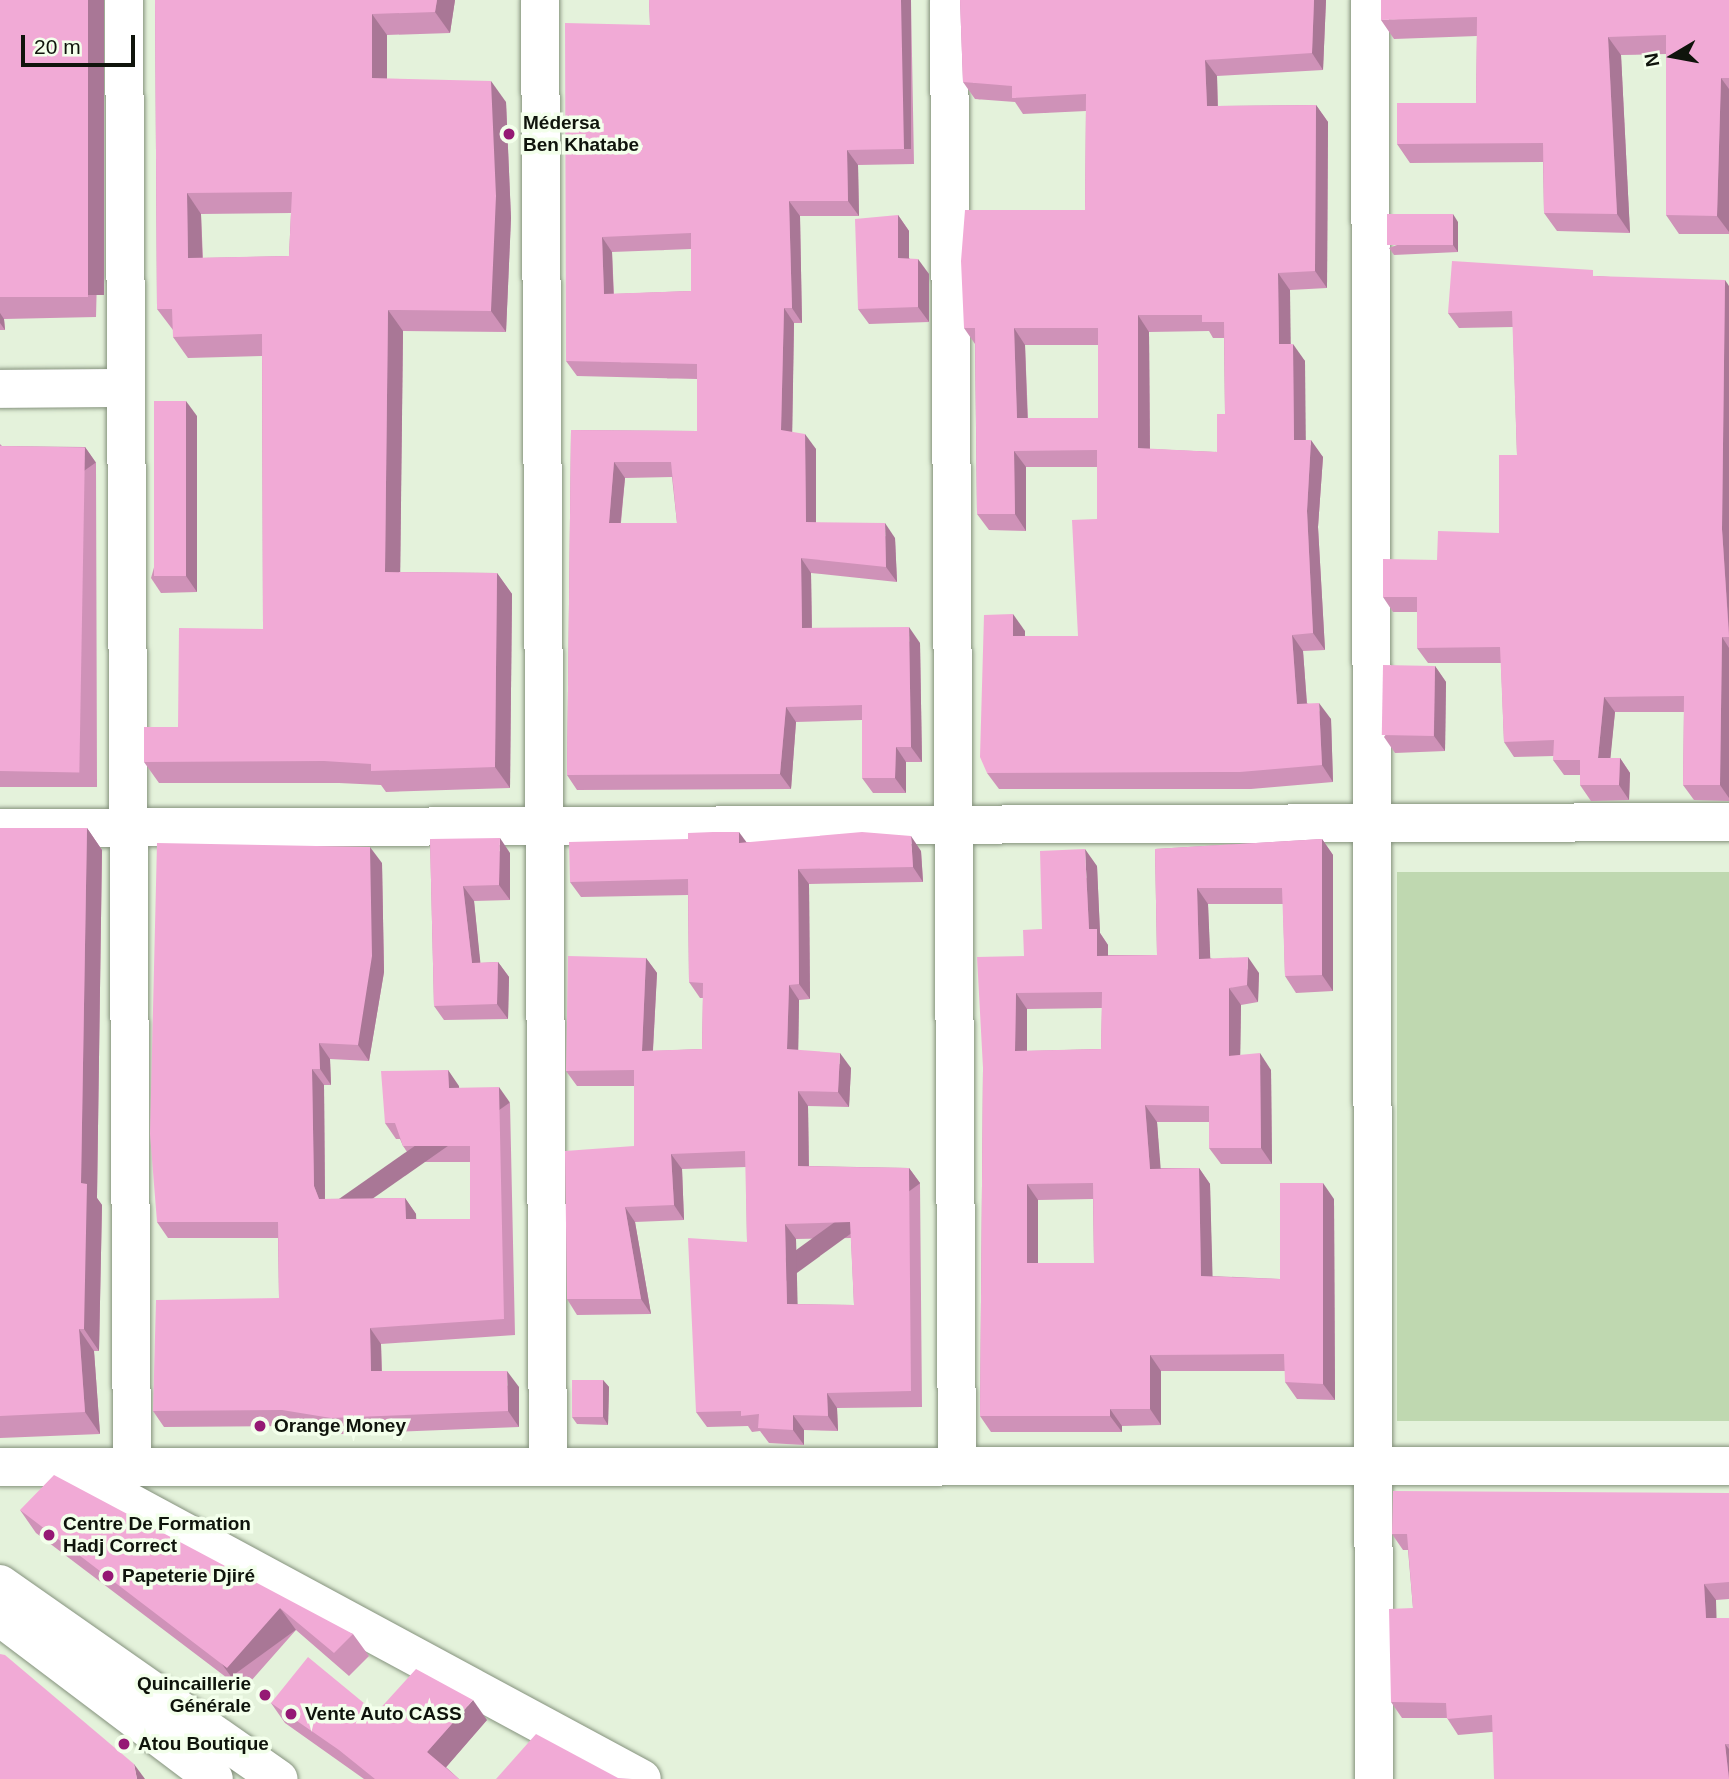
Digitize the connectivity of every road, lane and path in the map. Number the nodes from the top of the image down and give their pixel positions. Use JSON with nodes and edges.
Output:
{"nodes":[{"id":1,"x":124,"y":0,"type":"edge"},
{"id":2,"x":540,"y":0,"type":"edge"},
{"id":3,"x":949,"y":0,"type":"edge"},
{"id":4,"x":1370,"y":0,"type":"edge"},
{"id":5,"x":126,"y":388,"type":"junction"},
{"id":6,"x":0,"y":389,"type":"edge"},
{"id":7,"x":1729,"y":821,"type":"edge"},
{"id":8,"x":1372,"y":823,"type":"junction"},
{"id":9,"x":954,"y":825,"type":"junction"},
{"id":10,"x":545,"y":826,"type":"junction"},
{"id":11,"x":128,"y":827,"type":"junction"},
{"id":12,"x":0,"y":828,"type":"edge"},
{"id":13,"x":957,"y":1466,"type":"junction"},
{"id":14,"x":1373,"y":1466,"type":"junction"},
{"id":15,"x":1729,"y":1466,"type":"edge"},
{"id":16,"x":0,"y":1467,"type":"edge"},
{"id":17,"x":64,"y":1467,"type":"junction"},
{"id":18,"x":132,"y":1467,"type":"junction"},
{"id":19,"x":548,"y":1467,"type":"junction"},
{"id":20,"x":0,"y":1584,"type":"edge"},
{"id":21,"x":0,"y":1617,"type":"edge"},
{"id":22,"x":214,"y":1779,"type":"edge"},
{"id":23,"x":278,"y":1779,"type":"edge"},
{"id":24,"x":642,"y":1779,"type":"edge"},
{"id":25,"x":1374,"y":1779,"type":"edge"}],
"edges":[{"from":1,"to":5,"type":"street"},
{"from":2,"to":10,"type":"street"},
{"from":3,"to":9,"type":"street"},
{"from":4,"to":8,"type":"street"},
{"from":5,"to":6,"type":"street"},
{"from":5,"to":11,"type":"street"},
{"from":7,"to":8,"type":"street"},
{"from":8,"to":9,"type":"street"},
{"from":8,"to":14,"type":"street"},
{"from":9,"to":10,"type":"street"},
{"from":9,"to":13,"type":"street"},
{"from":10,"to":11,"type":"street"},
{"from":10,"to":19,"type":"street"},
{"from":11,"to":12,"type":"street"},
{"from":11,"to":18,"type":"street"},
{"from":13,"to":14,"type":"street"},
{"from":13,"to":19,"type":"street"},
{"from":14,"to":15,"type":"street"},
{"from":14,"to":25,"type":"street"},
{"from":16,"to":17,"type":"street"},
{"from":17,"to":18,"type":"street"},
{"from":17,"to":24,"type":"street"},
{"from":18,"to":19,"type":"street"},
{"from":20,"to":23,"type":"street"},
{"from":21,"to":22,"type":"street"}]}
